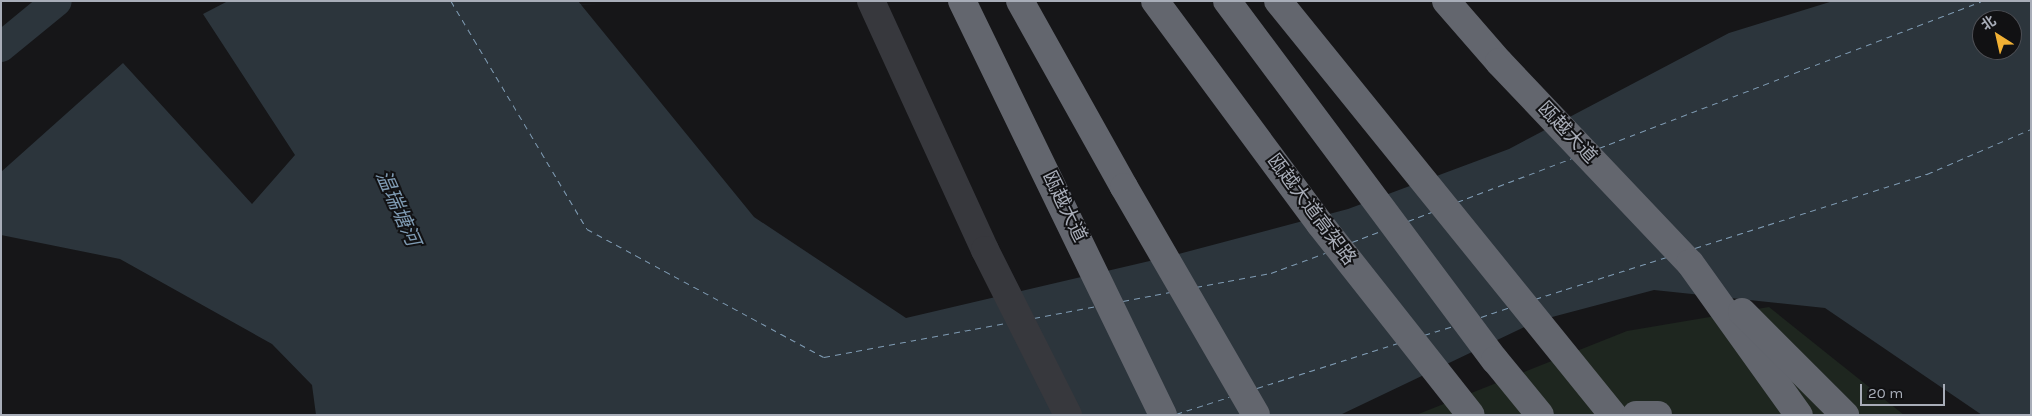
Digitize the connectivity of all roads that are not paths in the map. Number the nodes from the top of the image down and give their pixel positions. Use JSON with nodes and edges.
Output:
{"nodes":[{"id":1,"x":871,"y":1,"type":"edge"},
{"id":2,"x":962,"y":1,"type":"edge"},
{"id":3,"x":1020,"y":1,"type":"edge"},
{"id":4,"x":1155,"y":1,"type":"edge"},
{"id":5,"x":1227,"y":1,"type":"edge"},
{"id":6,"x":1278,"y":1,"type":"edge"},
{"id":7,"x":1446,"y":1,"type":"edge"},
{"id":8,"x":1690,"y":263,"type":"junction"},
{"id":9,"x":1068,"y":415,"type":"edge"},
{"id":10,"x":1163,"y":415,"type":"edge"},
{"id":11,"x":1256,"y":415,"type":"edge"},
{"id":12,"x":1471,"y":415,"type":"edge"},
{"id":13,"x":1540,"y":415,"type":"edge"},
{"id":14,"x":1612,"y":415,"type":"edge"},
{"id":15,"x":1636,"y":415,"type":"edge"},
{"id":16,"x":1658,"y":415,"type":"edge"},
{"id":17,"x":1799,"y":415,"type":"edge"},
{"id":18,"x":1845,"y":415,"type":"edge"}],
"edges":[{"from":1,"to":9,"type":"street"},
{"from":2,"to":10,"type":"highway","name":"瓯越大道"},
{"from":3,"to":11,"type":"highway"},
{"from":4,"to":12,"type":"highway","name":"瓯越大道高架路"},
{"from":5,"to":13,"type":"highway"},
{"from":6,"to":14,"type":"highway"},
{"from":7,"to":8,"type":"highway","name":"瓯越大道"},
{"from":8,"to":17,"type":"highway","name":"瓯越大道"},
{"from":8,"to":18,"type":"highway","name":"瓯越大道"},
{"from":15,"to":16,"type":"highway"}]}
